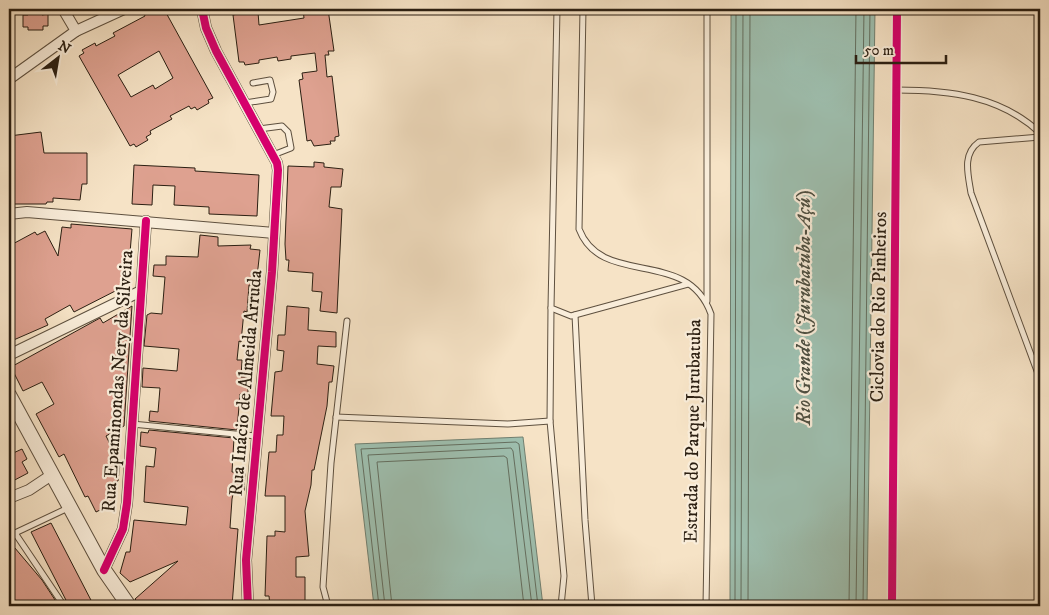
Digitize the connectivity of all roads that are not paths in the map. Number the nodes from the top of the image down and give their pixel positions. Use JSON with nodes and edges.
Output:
{"nodes":[{"id":1,"x":63,"y":9,"type":"edge"},
{"id":2,"x":124,"y":9,"type":"edge"},
{"id":3,"x":202,"y":9,"type":"edge"},
{"id":4,"x":557,"y":9,"type":"edge"},
{"id":5,"x":583,"y":9,"type":"edge"},
{"id":6,"x":707,"y":9,"type":"edge"},
{"id":7,"x":76,"y":31,"type":"junction"},
{"id":8,"x":9,"y":80,"type":"edge"},
{"id":9,"x":253,"y":83,"type":"dead end"},
{"id":10,"x":897,"y":90,"type":"dead end"},
{"id":11,"x":244,"y":103,"type":"junction"},
{"id":12,"x":258,"y":129,"type":"junction"},
{"id":13,"x":1040,"y":132,"type":"edge"},
{"id":14,"x":1040,"y":137,"type":"edge"},
{"id":15,"x":274,"y":159,"type":"junction"},
{"id":16,"x":9,"y":214,"type":"edge"},
{"id":17,"x":146,"y":221,"type":"junction"},
{"id":18,"x":274,"y":233,"type":"junction"},
{"id":19,"x":688,"y":284,"type":"junction"},
{"id":20,"x":141,"y":291,"type":"junction"},
{"id":21,"x":707,"y":302,"type":"junction"},
{"id":22,"x":551,"y":308,"type":"junction"},
{"id":23,"x":575,"y":315,"type":"junction"},
{"id":24,"x":347,"y":321,"type":"dead end"},
{"id":25,"x":9,"y":355,"type":"edge"},
{"id":26,"x":1040,"y":379,"type":"edge"},
{"id":27,"x":9,"y":395,"type":"edge"},
{"id":28,"x":336,"y":417,"type":"junction"},
{"id":29,"x":550,"y":421,"type":"junction"},
{"id":30,"x":132,"y":424,"type":"junction"},
{"id":31,"x":258,"y":436,"type":"junction"},
{"id":32,"x":53,"y":474,"type":"junction"},
{"id":33,"x":9,"y":498,"type":"edge"},
{"id":34,"x":71,"y":507,"type":"junction"},
{"id":35,"x":9,"y":530,"type":"edge"},
{"id":36,"x":15,"y":533,"type":"junction"},
{"id":37,"x":104,"y":570,"type":"junction"},
{"id":38,"x":64,"y":606,"type":"edge"},
{"id":39,"x":129,"y":606,"type":"edge"},
{"id":40,"x":248,"y":606,"type":"edge"},
{"id":41,"x":328,"y":606,"type":"edge"},
{"id":42,"x":561,"y":606,"type":"edge"},
{"id":43,"x":592,"y":606,"type":"edge"},
{"id":44,"x":706,"y":606,"type":"edge"}],
"edges":[{"from":1,"to":7,"type":"street"},
{"from":2,"to":7,"type":"street"},
{"from":3,"to":11,"type":"street"},
{"from":4,"to":22,"type":"lane"},
{"from":5,"to":19,"type":"lane","name":"Estrada do Parque Jurubatuba"},
{"from":6,"to":21,"type":"lane"},
{"from":7,"to":8,"type":"street"},
{"from":9,"to":11,"type":"lane"},
{"from":10,"to":13,"type":"lane"},
{"from":11,"to":12,"type":"street"},
{"from":12,"to":15,"type":"street"},
{"from":12,"to":15,"type":"lane"},
{"from":14,"to":26,"type":"lane"},
{"from":15,"to":18,"type":"street","name":"Rua Inácio de Almeida Arruda"},
{"from":16,"to":17,"type":"street"},
{"from":17,"to":18,"type":"street"},
{"from":17,"to":20,"type":"street","name":"Rua Epaminondas Nery da Silveira"},
{"from":18,"to":31,"type":"street","name":"Rua Inácio de Almeida Arruda"},
{"from":19,"to":21,"type":"lane","name":"Estrada do Parque Jurubatuba"},
{"from":19,"to":23,"type":"lane"},
{"from":20,"to":25,"type":"street"},
{"from":20,"to":30,"type":"street","name":"Rua Epaminondas Nery da Silveira"},
{"from":21,"to":44,"type":"lane","name":"Estrada do Parque Jurubatuba"},
{"from":22,"to":23,"type":"lane"},
{"from":22,"to":29,"type":"lane"},
{"from":23,"to":43,"type":"lane"},
{"from":24,"to":28,"type":"lane"},
{"from":27,"to":32,"type":"street"},
{"from":28,"to":29,"type":"lane"},
{"from":28,"to":41,"type":"lane"},
{"from":29,"to":42,"type":"lane"},
{"from":30,"to":31,"type":"lane"},
{"from":30,"to":37,"type":"street","name":"Rua Epaminondas Nery da Silveira"},
{"from":31,"to":40,"type":"street","name":"Rua Inácio de Almeida Arruda"},
{"from":32,"to":33,"type":"street"},
{"from":32,"to":34,"type":"street"},
{"from":34,"to":36,"type":"lane"},
{"from":34,"to":37,"type":"street"},
{"from":35,"to":36,"type":"lane"},
{"from":36,"to":38,"type":"lane"},
{"from":37,"to":39,"type":"street"}]}
